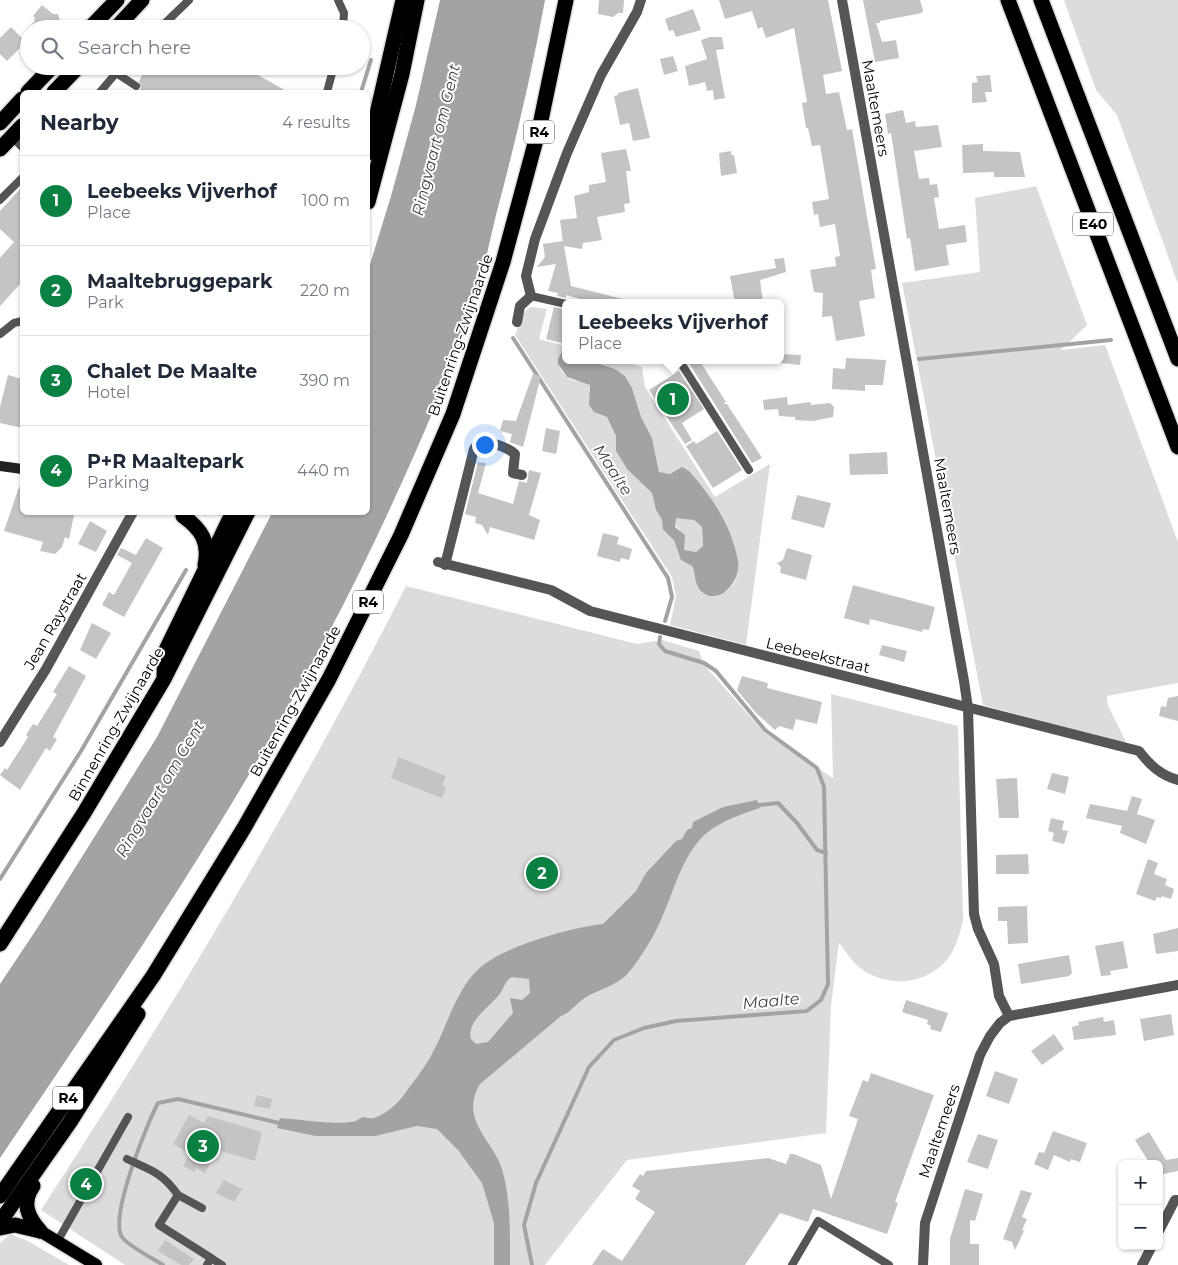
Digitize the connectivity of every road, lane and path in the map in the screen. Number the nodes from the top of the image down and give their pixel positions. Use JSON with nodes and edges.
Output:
{"nodes":[{"id":1,"x":117,"y":0,"type":"edge"},
{"id":2,"x":142,"y":0,"type":"edge"},
{"id":3,"x":190,"y":0,"type":"edge"},
{"id":4,"x":338,"y":0,"type":"edge"},
{"id":5,"x":403,"y":0,"type":"edge"},
{"id":6,"x":417,"y":0,"type":"edge"},
{"id":7,"x":566,"y":0,"type":"edge"},
{"id":8,"x":641,"y":0,"type":"edge"},
{"id":9,"x":842,"y":0,"type":"edge"},
{"id":10,"x":1008,"y":0,"type":"edge"},
{"id":11,"x":1041,"y":0,"type":"edge"},
{"id":12,"x":98,"y":20,"type":"edge"},
{"id":13,"x":123,"y":20,"type":"edge"},
{"id":14,"x":169,"y":20,"type":"edge"},
{"id":15,"x":344,"y":20,"type":"edge"},
{"id":16,"x":44,"y":75,"type":"edge"},
{"id":17,"x":70,"y":75,"type":"edge"},
{"id":18,"x":114,"y":75,"type":"edge"},
{"id":19,"x":125,"y":75,"type":"edge"},
{"id":20,"x":332,"y":75,"type":"edge"},
{"id":21,"x":136,"y":86,"type":"dead end"},
{"id":22,"x":30,"y":90,"type":"edge"},
{"id":23,"x":56,"y":90,"type":"edge"},
{"id":24,"x":102,"y":90,"type":"edge"},
{"id":25,"x":328,"y":90,"type":"edge"},
{"id":26,"x":20,"y":101,"type":"edge"},
{"id":27,"x":0,"y":123,"type":"edge"},
{"id":28,"x":17,"y":142,"type":"edge"},
{"id":29,"x":370,"y":145,"type":"edge"},
{"id":30,"x":0,"y":150,"type":"edge"},
{"id":31,"x":20,"y":180,"type":"edge"},
{"id":32,"x":370,"y":194,"type":"edge"},
{"id":33,"x":0,"y":200,"type":"edge"},
{"id":34,"x":530,"y":296,"type":"junction"},
{"id":35,"x":562,"y":303,"type":"edge"},
{"id":36,"x":20,"y":322,"type":"edge"},
{"id":37,"x":517,"y":322,"type":"dead end"},
{"id":38,"x":0,"y":334,"type":"edge"},
{"id":39,"x":1178,"y":359,"type":"edge"},
{"id":40,"x":682,"y":364,"type":"edge"},
{"id":41,"x":1178,"y":447,"type":"edge"},
{"id":42,"x":0,"y":466,"type":"edge"},
{"id":43,"x":20,"y":470,"type":"edge"},
{"id":44,"x":748,"y":470,"type":"dead end"},
{"id":45,"x":522,"y":475,"type":"dead end"},
{"id":46,"x":131,"y":515,"type":"edge"},
{"id":47,"x":182,"y":515,"type":"edge"},
{"id":48,"x":232,"y":515,"type":"edge"},
{"id":49,"x":246,"y":515,"type":"edge"},
{"id":50,"x":203,"y":574,"type":"junction"},
{"id":51,"x":164,"y":679,"type":"junction"},
{"id":52,"x":968,"y":708,"type":"junction"},
{"id":53,"x":0,"y":742,"type":"edge"},
{"id":54,"x":1178,"y":780,"type":"edge"},
{"id":55,"x":0,"y":944,"type":"edge"},
{"id":56,"x":1178,"y":985,"type":"edge"},
{"id":57,"x":136,"y":1001,"type":"junction"},
{"id":58,"x":1009,"y":1016,"type":"junction"},
{"id":59,"x":128,"y":1117,"type":"dead end"},
{"id":60,"x":128,"y":1159,"type":"dead end"},
{"id":61,"x":42,"y":1162,"type":"junction"},
{"id":62,"x":178,"y":1195,"type":"junction"},
{"id":63,"x":0,"y":1196,"type":"edge"},
{"id":64,"x":1178,"y":1200,"type":"edge"},
{"id":65,"x":202,"y":1208,"type":"dead end"},
{"id":66,"x":0,"y":1222,"type":"edge"},
{"id":67,"x":1163,"y":1224,"type":"edge"},
{"id":68,"x":0,"y":1228,"type":"edge"},
{"id":69,"x":40,"y":1231,"type":"junction"},
{"id":70,"x":56,"y":1242,"type":"junction"},
{"id":71,"x":1150,"y":1250,"type":"edge"},
{"id":72,"x":209,"y":1262,"type":"edge"},
{"id":73,"x":96,"y":1265,"type":"edge"},
{"id":74,"x":222,"y":1265,"type":"edge"},
{"id":75,"x":792,"y":1265,"type":"edge"},
{"id":76,"x":889,"y":1265,"type":"edge"},
{"id":77,"x":923,"y":1265,"type":"edge"},
{"id":78,"x":1142,"y":1265,"type":"edge"}],
"edges":[{"from":1,"to":12,"type":"highway"},
{"from":2,"to":13,"type":"highway"},
{"from":3,"to":14,"type":"lane"},
{"from":4,"to":15,"type":"lane"},
{"from":5,"to":29,"type":"highway"},
{"from":6,"to":32,"type":"highway"},
{"from":7,"to":57,"type":"highway","name":"Buitenring-Zwijnaarde","number":"R4"},
{"from":8,"to":34,"type":"street"},
{"from":9,"to":52,"type":"street","name":"Maaltemeers"},
{"from":10,"to":41,"type":"highway","number":"E40"},
{"from":11,"to":39,"type":"highway","number":"E40"},
{"from":16,"to":22,"type":"highway"},
{"from":17,"to":23,"type":"highway"},
{"from":18,"to":24,"type":"lane"},
{"from":19,"to":21,"type":"lane"},
{"from":20,"to":25,"type":"lane"},
{"from":26,"to":27,"type":"highway"},
{"from":28,"to":30,"type":"highway"},
{"from":31,"to":33,"type":"lane"},
{"from":34,"to":35,"type":"lane"},
{"from":34,"to":37,"type":"street"},
{"from":36,"to":38,"type":"lane"},
{"from":40,"to":44,"type":"lane"},
{"from":42,"to":43,"type":"main road"},
{"from":45,"to":52,"type":"street","name":"Leebeekstraat"},
{"from":46,"to":53,"type":"street","name":"Jean Raystraat"},
{"from":47,"to":50,"type":"highway"},
{"from":48,"to":50,"type":"highway"},
{"from":49,"to":51,"type":"highway","name":"Binnenring-Zwijnaarde"},
{"from":50,"to":51,"type":"highway"},
{"from":51,"to":55,"type":"highway","name":"Binnenring-Zwijnaarde"},
{"from":52,"to":54,"type":"street","name":"Leebeekstraat"},
{"from":52,"to":58,"type":"street","name":"Maaltemeers"},
{"from":56,"to":58,"type":"street"},
{"from":57,"to":61,"type":"highway"},
{"from":57,"to":63,"type":"highway","name":"Buitenring-Zwijnaarde","number":"R4"},
{"from":58,"to":77,"type":"street","name":"Maaltemeers"},
{"from":59,"to":70,"type":"lane"},
{"from":60,"to":62,"type":"lane"},
{"from":61,"to":66,"type":"highway"},
{"from":61,"to":69,"type":"highway"},
{"from":62,"to":65,"type":"lane"},
{"from":62,"to":72,"type":"lane"},
{"from":64,"to":67,"type":"street"},
{"from":68,"to":69,"type":"highway"},
{"from":69,"to":70,"type":"main road"},
{"from":70,"to":73,"type":"main road"},
{"from":71,"to":78,"type":"street"},
{"from":72,"to":74,"type":"lane"},
{"from":75,"to":76,"type":"lane"}]}
